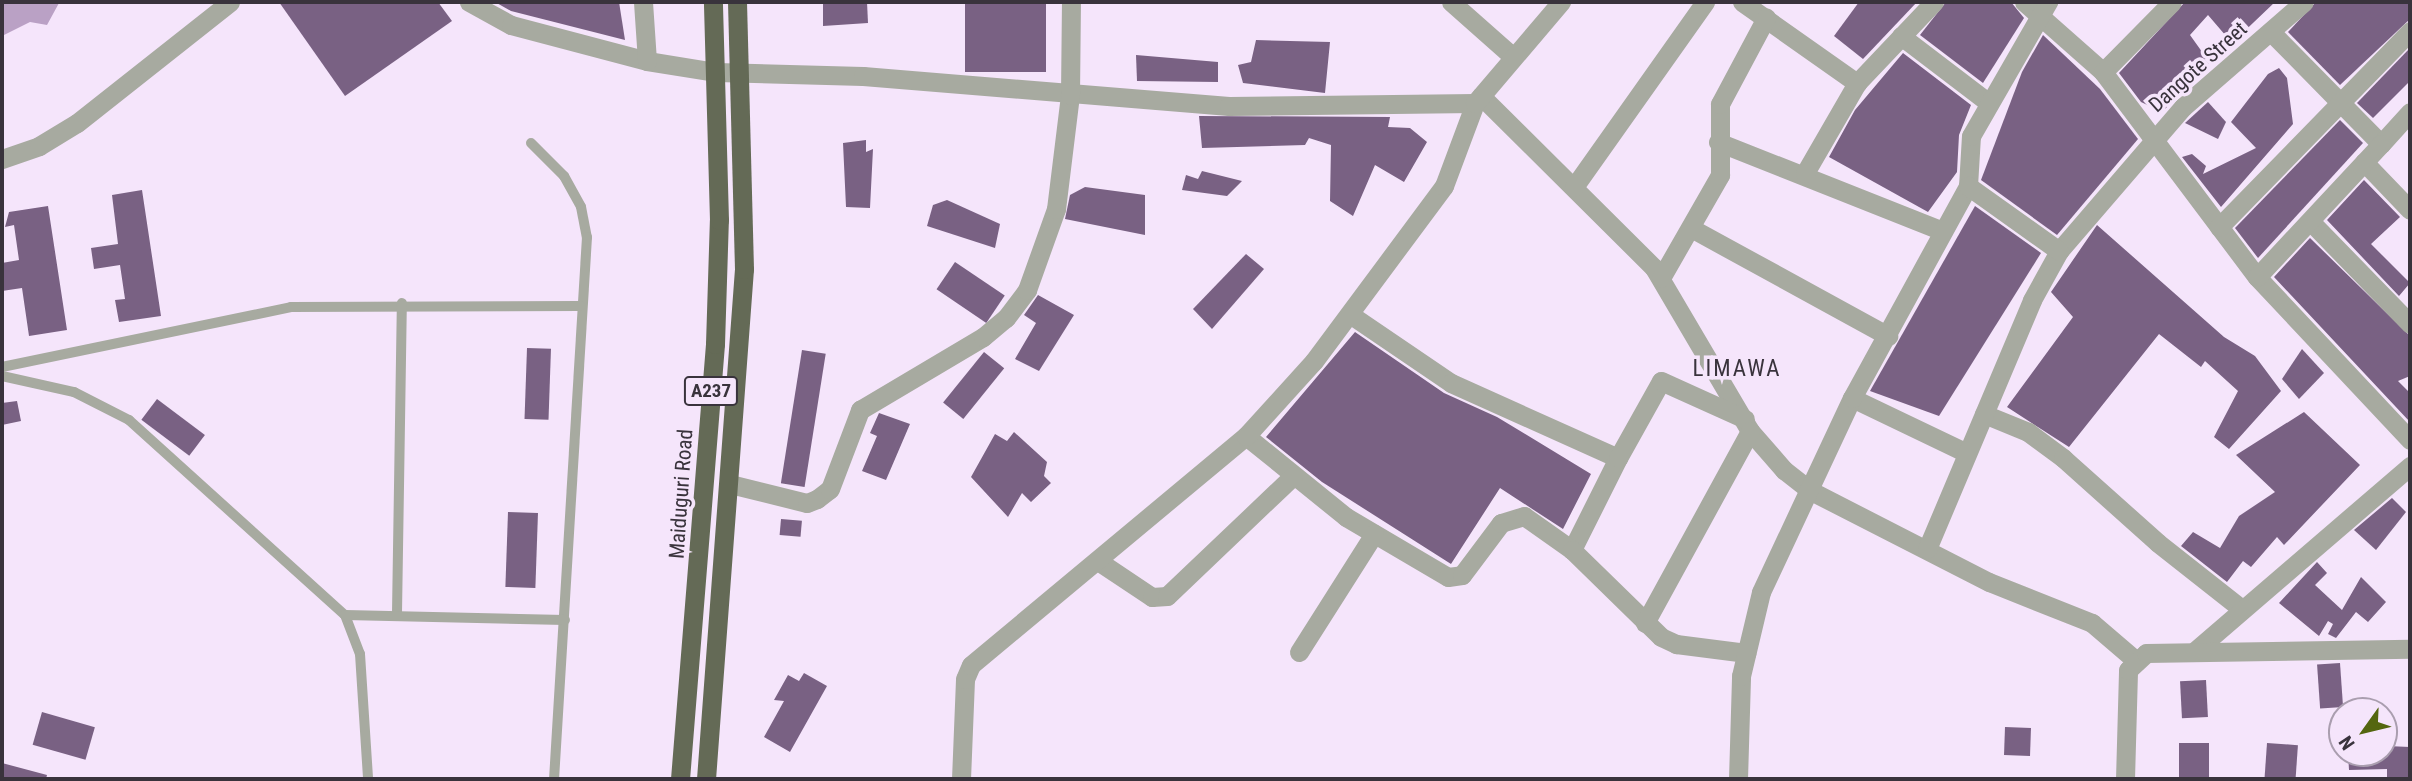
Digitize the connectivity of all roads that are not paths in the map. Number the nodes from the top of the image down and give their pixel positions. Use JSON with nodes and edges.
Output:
{"nodes":[{"id":1,"x":230,"y":2,"type":"edge"},
{"id":2,"x":469,"y":2,"type":"edge"},
{"id":3,"x":643,"y":2,"type":"edge"},
{"id":4,"x":713,"y":2,"type":"edge"},
{"id":5,"x":737,"y":2,"type":"edge"},
{"id":6,"x":1072,"y":2,"type":"edge"},
{"id":7,"x":1451,"y":2,"type":"edge"},
{"id":8,"x":1561,"y":2,"type":"edge"},
{"id":9,"x":1705,"y":2,"type":"edge"},
{"id":10,"x":1742,"y":2,"type":"edge"},
{"id":11,"x":1934,"y":2,"type":"edge"},
{"id":12,"x":2172,"y":2,"type":"edge"},
{"id":13,"x":2304,"y":2,"type":"edge"},
{"id":14,"x":2036,"y":6,"type":"edge"},
{"id":15,"x":1766,"y":18,"type":"junction"},
{"id":16,"x":2410,"y":31,"type":"edge"},
{"id":17,"x":2271,"y":32,"type":"junction"},
{"id":18,"x":1901,"y":36,"type":"junction"},
{"id":19,"x":1512,"y":56,"type":"junction"},
{"id":20,"x":647,"y":61,"type":"junction"},
{"id":21,"x":716,"y":72,"type":"junction"},
{"id":22,"x":2103,"y":72,"type":"junction"},
{"id":23,"x":741,"y":73,"type":"junction"},
{"id":24,"x":1857,"y":83,"type":"junction"},
{"id":25,"x":1070,"y":95,"type":"junction"},
{"id":26,"x":1478,"y":99,"type":"junction"},
{"id":27,"x":2338,"y":102,"type":"junction"},
{"id":28,"x":1989,"y":103,"type":"junction"},
{"id":29,"x":2410,"y":112,"type":"edge"},
{"id":30,"x":2154,"y":138,"type":"junction"},
{"id":31,"x":1718,"y":142,"type":"junction"},
{"id":32,"x":531,"y":144,"type":"dead end"},
{"id":33,"x":2381,"y":144,"type":"junction"},
{"id":34,"x":2,"y":159,"type":"edge"},
{"id":35,"x":2364,"y":162,"type":"junction"},
{"id":36,"x":1805,"y":173,"type":"junction"},
{"id":37,"x":1968,"y":186,"type":"junction"},
{"id":38,"x":1574,"y":187,"type":"junction"},
{"id":39,"x":2410,"y":210,"type":"edge"},
{"id":40,"x":2310,"y":221,"type":"junction"},
{"id":41,"x":2219,"y":227,"type":"junction"},
{"id":42,"x":1691,"y":228,"type":"junction"},
{"id":43,"x":1943,"y":230,"type":"junction"},
{"id":44,"x":2059,"y":251,"type":"junction"},
{"id":45,"x":2257,"y":277,"type":"junction"},
{"id":46,"x":1661,"y":278,"type":"junction"},
{"id":47,"x":402,"y":303,"type":"junction"},
{"id":48,"x":580,"y":306,"type":"junction"},
{"id":49,"x":1351,"y":315,"type":"junction"},
{"id":50,"x":2410,"y":324,"type":"edge"},
{"id":51,"x":1888,"y":336,"type":"junction"},
{"id":52,"x":2,"y":367,"type":"edge"},
{"id":53,"x":2,"y":376,"type":"edge"},
{"id":54,"x":1853,"y":398,"type":"junction"},
{"id":55,"x":1984,"y":414,"type":"junction"},
{"id":56,"x":1748,"y":425,"type":"junction"},
{"id":57,"x":1246,"y":436,"type":"junction"},
{"id":58,"x":2410,"y":440,"type":"edge"},
{"id":59,"x":1967,"y":453,"type":"junction"},
{"id":60,"x":1618,"y":458,"type":"junction"},
{"id":61,"x":2410,"y":466,"type":"edge"},
{"id":62,"x":1293,"y":476,"type":"junction"},
{"id":63,"x":730,"y":484,"type":"junction"},
{"id":64,"x":1811,"y":491,"type":"junction"},
{"id":65,"x":1374,"y":534,"type":"junction"},
{"id":66,"x":1572,"y":550,"type":"junction"},
{"id":67,"x":1927,"y":550,"type":"junction"},
{"id":68,"x":1098,"y":561,"type":"junction"},
{"id":69,"x":2242,"y":609,"type":"junction"},
{"id":70,"x":397,"y":613,"type":"junction"},
{"id":71,"x":345,"y":615,"type":"junction"},
{"id":72,"x":565,"y":620,"type":"junction"},
{"id":73,"x":1645,"y":624,"type":"junction"},
{"id":74,"x":2410,"y":649,"type":"edge"},
{"id":75,"x":2196,"y":650,"type":"junction"},
{"id":76,"x":1299,"y":652,"type":"dead end"},
{"id":77,"x":1746,"y":653,"type":"junction"},
{"id":78,"x":2134,"y":659,"type":"junction"},
{"id":79,"x":368,"y":779,"type":"edge"},
{"id":80,"x":554,"y":779,"type":"edge"},
{"id":81,"x":680,"y":779,"type":"edge"},
{"id":82,"x":706,"y":779,"type":"edge"},
{"id":83,"x":961,"y":779,"type":"edge"},
{"id":84,"x":1738,"y":779,"type":"edge"},
{"id":85,"x":2125,"y":779,"type":"edge"}],
"edges":[{"from":1,"to":34,"type":"street"},
{"from":2,"to":20,"type":"street"},
{"from":3,"to":20,"type":"street"},
{"from":4,"to":21,"type":"highway","name":"Maiduguri Road","number":"A237"},
{"from":5,"to":23,"type":"highway","number":"A237"},
{"from":6,"to":25,"type":"street"},
{"from":7,"to":19,"type":"street"},
{"from":8,"to":19,"type":"street"},
{"from":9,"to":38,"type":"street"},
{"from":10,"to":15,"type":"street"},
{"from":11,"to":18,"type":"street"},
{"from":12,"to":22,"type":"street"},
{"from":13,"to":17,"type":"street","name":"Dangote Street"},
{"from":14,"to":22,"type":"street"},
{"from":14,"to":28,"type":"street"},
{"from":15,"to":24,"type":"street"},
{"from":15,"to":31,"type":"street"},
{"from":16,"to":27,"type":"street"},
{"from":17,"to":27,"type":"street"},
{"from":17,"to":30,"type":"street","name":"Dangote Street"},
{"from":18,"to":24,"type":"street"},
{"from":18,"to":28,"type":"street"},
{"from":19,"to":26,"type":"street"},
{"from":20,"to":21,"type":"street"},
{"from":21,"to":23,"type":"street"},
{"from":21,"to":81,"type":"highway","name":"Maiduguri Road","number":"A237"},
{"from":22,"to":30,"type":"street"},
{"from":23,"to":25,"type":"street"},
{"from":23,"to":63,"type":"highway","number":"A237"},
{"from":24,"to":36,"type":"street"},
{"from":25,"to":26,"type":"street"},
{"from":25,"to":63,"type":"street"},
{"from":26,"to":38,"type":"street"},
{"from":26,"to":49,"type":"street"},
{"from":27,"to":33,"type":"street"},
{"from":27,"to":41,"type":"street"},
{"from":28,"to":37,"type":"street"},
{"from":29,"to":33,"type":"street"},
{"from":30,"to":41,"type":"street"},
{"from":30,"to":44,"type":"street","name":"Dangote Street"},
{"from":31,"to":36,"type":"street"},
{"from":31,"to":42,"type":"street"},
{"from":32,"to":48,"type":"lane"},
{"from":33,"to":35,"type":"street"},
{"from":35,"to":39,"type":"street"},
{"from":35,"to":40,"type":"street"},
{"from":36,"to":43,"type":"street"},
{"from":37,"to":43,"type":"street"},
{"from":37,"to":44,"type":"street"},
{"from":38,"to":46,"type":"street"},
{"from":40,"to":45,"type":"street"},
{"from":40,"to":50,"type":"street"},
{"from":41,"to":45,"type":"street"},
{"from":42,"to":46,"type":"street"},
{"from":42,"to":51,"type":"street"},
{"from":43,"to":51,"type":"street"},
{"from":44,"to":55,"type":"street","name":"Dangote Street"},
{"from":45,"to":58,"type":"street"},
{"from":46,"to":56,"type":"street"},
{"from":47,"to":48,"type":"lane"},
{"from":47,"to":52,"type":"lane"},
{"from":47,"to":70,"type":"lane"},
{"from":48,"to":72,"type":"lane"},
{"from":49,"to":57,"type":"street"},
{"from":49,"to":60,"type":"street"},
{"from":51,"to":54,"type":"street"},
{"from":53,"to":71,"type":"lane"},
{"from":54,"to":59,"type":"street"},
{"from":54,"to":64,"type":"street"},
{"from":55,"to":59,"type":"street","name":"Dangote Street"},
{"from":55,"to":69,"type":"street"},
{"from":56,"to":60,"type":"street"},
{"from":56,"to":64,"type":"street"},
{"from":56,"to":73,"type":"street"},
{"from":57,"to":62,"type":"street"},
{"from":57,"to":68,"type":"street"},
{"from":59,"to":67,"type":"street","name":"Dangote Street"},
{"from":60,"to":66,"type":"street"},
{"from":61,"to":69,"type":"street"},
{"from":62,"to":65,"type":"street"},
{"from":62,"to":68,"type":"street"},
{"from":63,"to":82,"type":"highway","number":"A237"},
{"from":64,"to":67,"type":"street"},
{"from":64,"to":77,"type":"street"},
{"from":65,"to":66,"type":"street"},
{"from":65,"to":76,"type":"street"},
{"from":66,"to":73,"type":"street"},
{"from":67,"to":78,"type":"street"},
{"from":68,"to":83,"type":"street"},
{"from":69,"to":75,"type":"street"},
{"from":70,"to":71,"type":"lane"},
{"from":70,"to":72,"type":"lane"},
{"from":71,"to":79,"type":"lane"},
{"from":72,"to":80,"type":"lane"},
{"from":73,"to":77,"type":"street"},
{"from":74,"to":75,"type":"street"},
{"from":75,"to":78,"type":"street"},
{"from":77,"to":84,"type":"street"},
{"from":78,"to":85,"type":"street"}]}
